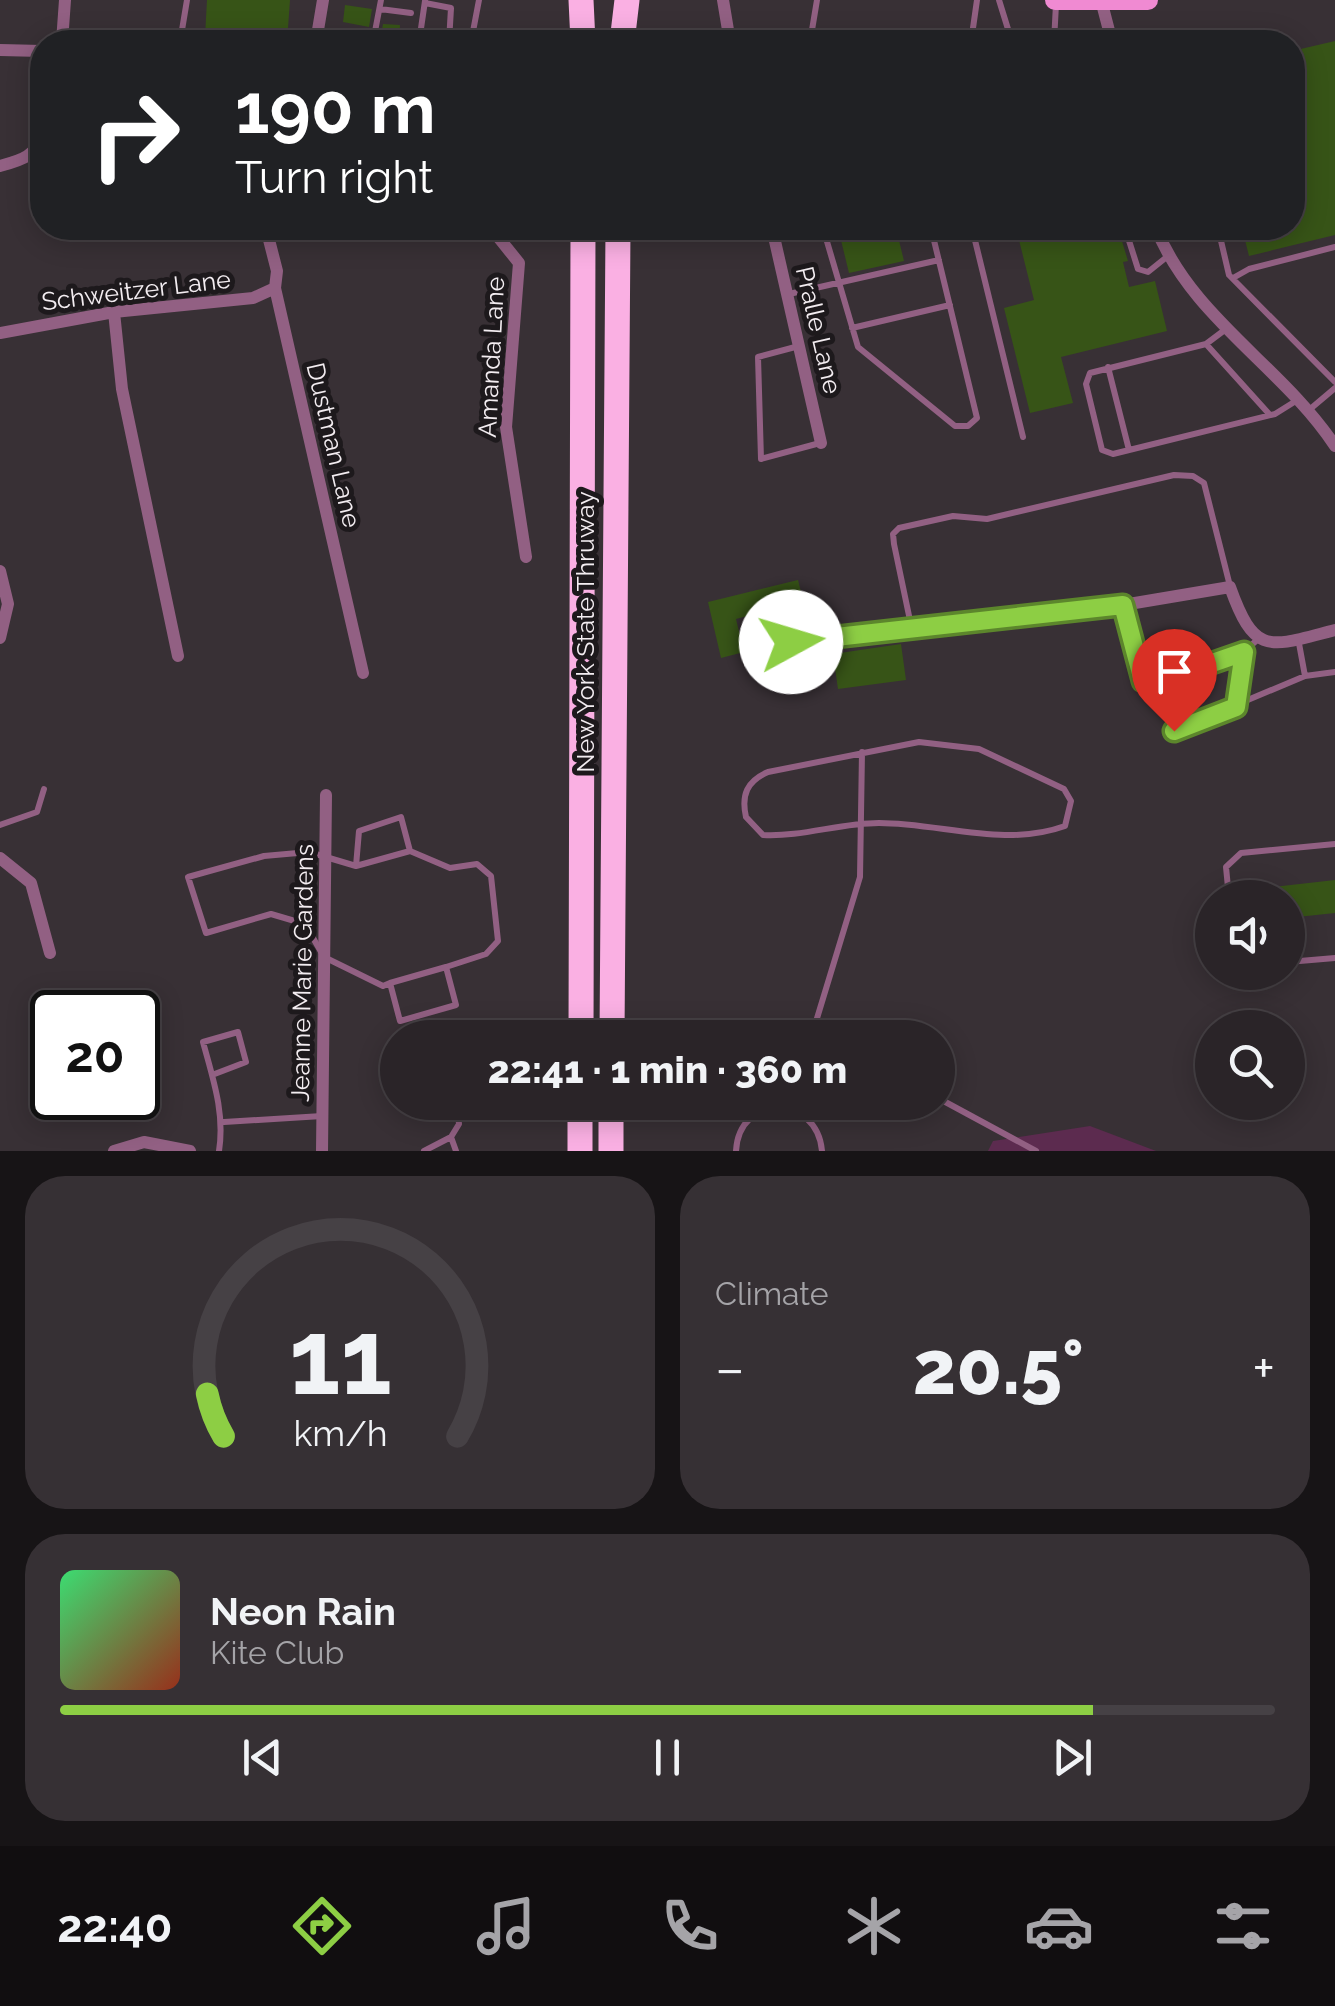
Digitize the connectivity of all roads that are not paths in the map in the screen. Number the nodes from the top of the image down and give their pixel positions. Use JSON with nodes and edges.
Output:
{"nodes":[{"id":1,"x":65,"y":0,"type":"edge"},
{"id":2,"x":187,"y":0,"type":"edge"},
{"id":3,"x":323,"y":0,"type":"edge"},
{"id":4,"x":479,"y":0,"type":"edge"},
{"id":5,"x":583,"y":0,"type":"edge"},
{"id":6,"x":623,"y":0,"type":"edge"},
{"id":7,"x":722,"y":0,"type":"edge"},
{"id":8,"x":817,"y":0,"type":"edge"},
{"id":9,"x":976,"y":0,"type":"edge"},
{"id":10,"x":999,"y":0,"type":"edge"},
{"id":11,"x":1056,"y":0,"type":"edge"},
{"id":12,"x":1148,"y":0,"type":"edge"},
{"id":13,"x":425,"y":1,"type":"edge"},
{"id":14,"x":1101,"y":1,"type":"edge"},
{"id":15,"x":380,"y":4,"type":"edge"},
{"id":16,"x":411,"y":13,"type":"dead end"},
{"id":17,"x":63,"y":30,"type":"edge"},
{"id":18,"x":182,"y":30,"type":"edge"},
{"id":19,"x":318,"y":30,"type":"edge"},
{"id":20,"x":375,"y":30,"type":"edge"},
{"id":21,"x":421,"y":30,"type":"edge"},
{"id":22,"x":450,"y":30,"type":"edge"},
{"id":23,"x":473,"y":30,"type":"edge"},
{"id":24,"x":584,"y":30,"type":"edge"},
{"id":25,"x":622,"y":30,"type":"edge"},
{"id":26,"x":728,"y":30,"type":"edge"},
{"id":27,"x":812,"y":30,"type":"edge"},
{"id":28,"x":972,"y":30,"type":"edge"},
{"id":29,"x":1008,"y":30,"type":"edge"},
{"id":30,"x":1055,"y":30,"type":"edge"},
{"id":31,"x":1109,"y":30,"type":"edge"},
{"id":32,"x":0,"y":50,"type":"edge"},
{"id":33,"x":30,"y":51,"type":"edge"},
{"id":34,"x":30,"y":155,"type":"edge"},
{"id":35,"x":0,"y":166,"type":"edge"},
{"id":36,"x":269,"y":240,"type":"edge"},
{"id":37,"x":501,"y":240,"type":"edge"},
{"id":38,"x":583,"y":240,"type":"edge"},
{"id":39,"x":618,"y":240,"type":"edge"},
{"id":40,"x":775,"y":240,"type":"edge"},
{"id":41,"x":826,"y":240,"type":"edge"},
{"id":42,"x":934,"y":240,"type":"edge"},
{"id":43,"x":975,"y":240,"type":"edge"},
{"id":44,"x":1129,"y":240,"type":"edge"},
{"id":45,"x":1162,"y":240,"type":"edge"},
{"id":46,"x":1222,"y":240,"type":"edge"},
{"id":47,"x":1335,"y":248,"type":"edge"},
{"id":48,"x":1169,"y":255,"type":"junction"},
{"id":49,"x":939,"y":260,"type":"junction"},
{"id":50,"x":1233,"y":278,"type":"junction"},
{"id":51,"x":839,"y":284,"type":"junction"},
{"id":52,"x":275,"y":288,"type":"junction"},
{"id":53,"x":788,"y":295,"type":"junction"},
{"id":54,"x":950,"y":305,"type":"junction"},
{"id":55,"x":114,"y":312,"type":"junction"},
{"id":56,"x":852,"y":328,"type":"junction"},
{"id":57,"x":1227,"y":328,"type":"junction"},
{"id":58,"x":0,"y":333,"type":"edge"},
{"id":59,"x":1206,"y":344,"type":"junction"},
{"id":60,"x":799,"y":346,"type":"junction"},
{"id":61,"x":1108,"y":367,"type":"junction"},
{"id":62,"x":1335,"y":385,"type":"edge"},
{"id":63,"x":1304,"y":404,"type":"junction"},
{"id":64,"x":1270,"y":415,"type":"junction"},
{"id":65,"x":1024,"y":437,"type":"dead end"},
{"id":66,"x":822,"y":443,"type":"joint"},
{"id":67,"x":1335,"y":446,"type":"edge"},
{"id":68,"x":1129,"y":450,"type":"junction"},
{"id":69,"x":526,"y":557,"type":"dead end"},
{"id":70,"x":0,"y":571,"type":"edge"},
{"id":71,"x":1230,"y":587,"type":"junction"},
{"id":72,"x":1123,"y":605,"type":"junction"},
{"id":73,"x":912,"y":630,"type":"junction"},
{"id":74,"x":1335,"y":630,"type":"edge"},
{"id":75,"x":0,"y":638,"type":"edge"},
{"id":76,"x":1298,"y":638,"type":"junction"},
{"id":77,"x":1258,"y":639,"type":"junction"},
{"id":78,"x":791,"y":642,"type":"dead end"},
{"id":79,"x":1244,"y":652,"type":"junction"},
{"id":80,"x":178,"y":656,"type":"dead end"},
{"id":81,"x":1335,"y":672,"type":"edge"},
{"id":82,"x":363,"y":673,"type":"dead end"},
{"id":83,"x":1305,"y":676,"type":"junction"},
{"id":84,"x":1236,"y":707,"type":"junction"},
{"id":85,"x":1174,"y":731,"type":"dead end"},
{"id":86,"x":862,"y":752,"type":"junction"},
{"id":87,"x":44,"y":789,"type":"dead end"},
{"id":88,"x":326,"y":796,"type":"dead end"},
{"id":89,"x":862,"y":824,"type":"junction"},
{"id":90,"x":0,"y":826,"type":"edge"},
{"id":91,"x":1335,"y":844,"type":"edge"},
{"id":92,"x":410,"y":850,"type":"junction"},
{"id":93,"x":326,"y":857,"type":"junction"},
{"id":94,"x":0,"y":858,"type":"edge"},
{"id":95,"x":356,"y":866,"type":"junction"},
{"id":96,"x":1227,"y":880,"type":"edge"},
{"id":97,"x":50,"y":953,"type":"dead end"},
{"id":98,"x":324,"y":956,"type":"junction"},
{"id":99,"x":1335,"y":958,"type":"edge"},
{"id":100,"x":1305,"y":961,"type":"edge"},
{"id":101,"x":446,"y":966,"type":"junction"},
{"id":102,"x":390,"y":984,"type":"junction"},
{"id":103,"x":581,"y":1020,"type":"edge"},
{"id":104,"x":612,"y":1020,"type":"edge"},
{"id":105,"x":817,"y":1020,"type":"edge"},
{"id":106,"x":212,"y":1075,"type":"junction"},
{"id":107,"x":955,"y":1107,"type":"edge"},
{"id":108,"x":322,"y":1116,"type":"junction"},
{"id":109,"x":459,"y":1120,"type":"edge"},
{"id":110,"x":580,"y":1120,"type":"edge"},
{"id":111,"x":611,"y":1120,"type":"edge"},
{"id":112,"x":748,"y":1120,"type":"edge"},
{"id":113,"x":811,"y":1120,"type":"edge"},
{"id":114,"x":224,"y":1122,"type":"junction"},
{"id":115,"x":451,"y":1137,"type":"junction"},
{"id":116,"x":114,"y":1151,"type":"edge"},
{"id":117,"x":190,"y":1151,"type":"edge"},
{"id":118,"x":219,"y":1151,"type":"edge"},
{"id":119,"x":322,"y":1151,"type":"edge"},
{"id":120,"x":424,"y":1151,"type":"edge"},
{"id":121,"x":456,"y":1151,"type":"edge"},
{"id":122,"x":580,"y":1151,"type":"edge"},
{"id":123,"x":611,"y":1151,"type":"edge"},
{"id":124,"x":736,"y":1151,"type":"edge"},
{"id":125,"x":822,"y":1151,"type":"edge"},
{"id":126,"x":1036,"y":1151,"type":"edge"}],
"edges":[{"from":1,"to":17,"type":"street"},
{"from":2,"to":18,"type":"lane"},
{"from":3,"to":19,"type":"street"},
{"from":4,"to":23,"type":"lane"},
{"from":5,"to":24,"type":"highway"},
{"from":6,"to":25,"type":"highway"},
{"from":7,"to":26,"type":"street"},
{"from":8,"to":27,"type":"lane"},
{"from":9,"to":28,"type":"lane"},
{"from":10,"to":29,"type":"lane"},
{"from":11,"to":14,"type":"main road"},
{"from":11,"to":30,"type":"lane"},
{"from":12,"to":14,"type":"main road"},
{"from":13,"to":21,"type":"lane"},
{"from":13,"to":22,"type":"lane"},
{"from":14,"to":31,"type":"street"},
{"from":15,"to":16,"type":"lane"},
{"from":15,"to":20,"type":"lane"},
{"from":32,"to":33,"type":"street"},
{"from":34,"to":35,"type":"street"},
{"from":36,"to":52,"type":"street","name":"Dustman Lane"},
{"from":37,"to":69,"type":"street","name":"Amanda Lane"},
{"from":38,"to":103,"type":"highway","name":"New York State Thruway"},
{"from":39,"to":104,"type":"highway","name":"New York State Thruway"},
{"from":40,"to":53,"type":"street","name":"Pralle Lane"},
{"from":41,"to":51,"type":"lane"},
{"from":42,"to":49,"type":"lane"},
{"from":43,"to":65,"type":"lane"},
{"from":44,"to":48,"type":"lane"},
{"from":45,"to":48,"type":"street"},
{"from":46,"to":50,"type":"lane"},
{"from":47,"to":50,"type":"lane"},
{"from":48,"to":57,"type":"street"},
{"from":49,"to":51,"type":"lane"},
{"from":49,"to":54,"type":"lane"},
{"from":50,"to":62,"type":"lane"},
{"from":51,"to":53,"type":"lane"},
{"from":51,"to":56,"type":"lane"},
{"from":52,"to":55,"type":"street","name":"Schweitzer Lane"},
{"from":52,"to":82,"type":"street","name":"Dustman Lane"},
{"from":53,"to":60,"type":"street","name":"Pralle Lane"},
{"from":54,"to":56,"type":"lane"},
{"from":54,"to":56,"type":"lane"},
{"from":55,"to":58,"type":"street","name":"Schweitzer Lane"},
{"from":55,"to":80,"type":"street"},
{"from":57,"to":59,"type":"lane"},
{"from":57,"to":63,"type":"street"},
{"from":59,"to":61,"type":"lane"},
{"from":59,"to":64,"type":"lane"},
{"from":60,"to":66,"type":"street","name":"Pralle Lane"},
{"from":60,"to":66,"type":"lane"},
{"from":61,"to":68,"type":"lane"},
{"from":61,"to":68,"type":"lane"},
{"from":62,"to":63,"type":"lane"},
{"from":63,"to":64,"type":"lane"},
{"from":63,"to":67,"type":"street"},
{"from":64,"to":68,"type":"lane"},
{"from":70,"to":75,"type":"street"},
{"from":71,"to":72,"type":"street"},
{"from":71,"to":73,"type":"lane"},
{"from":71,"to":77,"type":"street"},
{"from":72,"to":73,"type":"lane"},
{"from":72,"to":79,"type":"lane"},
{"from":73,"to":78,"type":"lane"},
{"from":74,"to":76,"type":"street"},
{"from":76,"to":77,"type":"street"},
{"from":76,"to":83,"type":"lane"},
{"from":77,"to":79,"type":"lane"},
{"from":79,"to":84,"type":"lane"},
{"from":81,"to":83,"type":"lane"},
{"from":83,"to":84,"type":"lane"},
{"from":84,"to":85,"type":"lane"},
{"from":86,"to":89,"type":"lane"},
{"from":86,"to":89,"type":"lane"},
{"from":86,"to":89,"type":"lane"},
{"from":87,"to":90,"type":"lane"},
{"from":88,"to":93,"type":"street","name":"Jeanne Marie Gardens"},
{"from":89,"to":105,"type":"lane"},
{"from":91,"to":96,"type":"lane"},
{"from":92,"to":95,"type":"lane"},
{"from":92,"to":95,"type":"lane"},
{"from":92,"to":101,"type":"lane"},
{"from":93,"to":95,"type":"lane"},
{"from":93,"to":98,"type":"street","name":"Jeanne Marie Gardens"},
{"from":93,"to":98,"type":"lane"},
{"from":94,"to":97,"type":"street"},
{"from":98,"to":102,"type":"lane"},
{"from":98,"to":108,"type":"street","name":"Jeanne Marie Gardens"},
{"from":99,"to":100,"type":"lane"},
{"from":101,"to":102,"type":"lane"},
{"from":101,"to":102,"type":"lane"},
{"from":106,"to":106,"type":"lane"},
{"from":106,"to":114,"type":"lane"},
{"from":107,"to":126,"type":"lane"},
{"from":108,"to":114,"type":"lane"},
{"from":108,"to":119,"type":"street","name":"Jeanne Marie Gardens"},
{"from":109,"to":115,"type":"lane"},
{"from":110,"to":122,"type":"highway"},
{"from":111,"to":123,"type":"highway"},
{"from":112,"to":124,"type":"lane"},
{"from":113,"to":125,"type":"lane"},
{"from":114,"to":118,"type":"lane"},
{"from":115,"to":120,"type":"lane"},
{"from":115,"to":121,"type":"lane"},
{"from":116,"to":117,"type":"street"}]}
